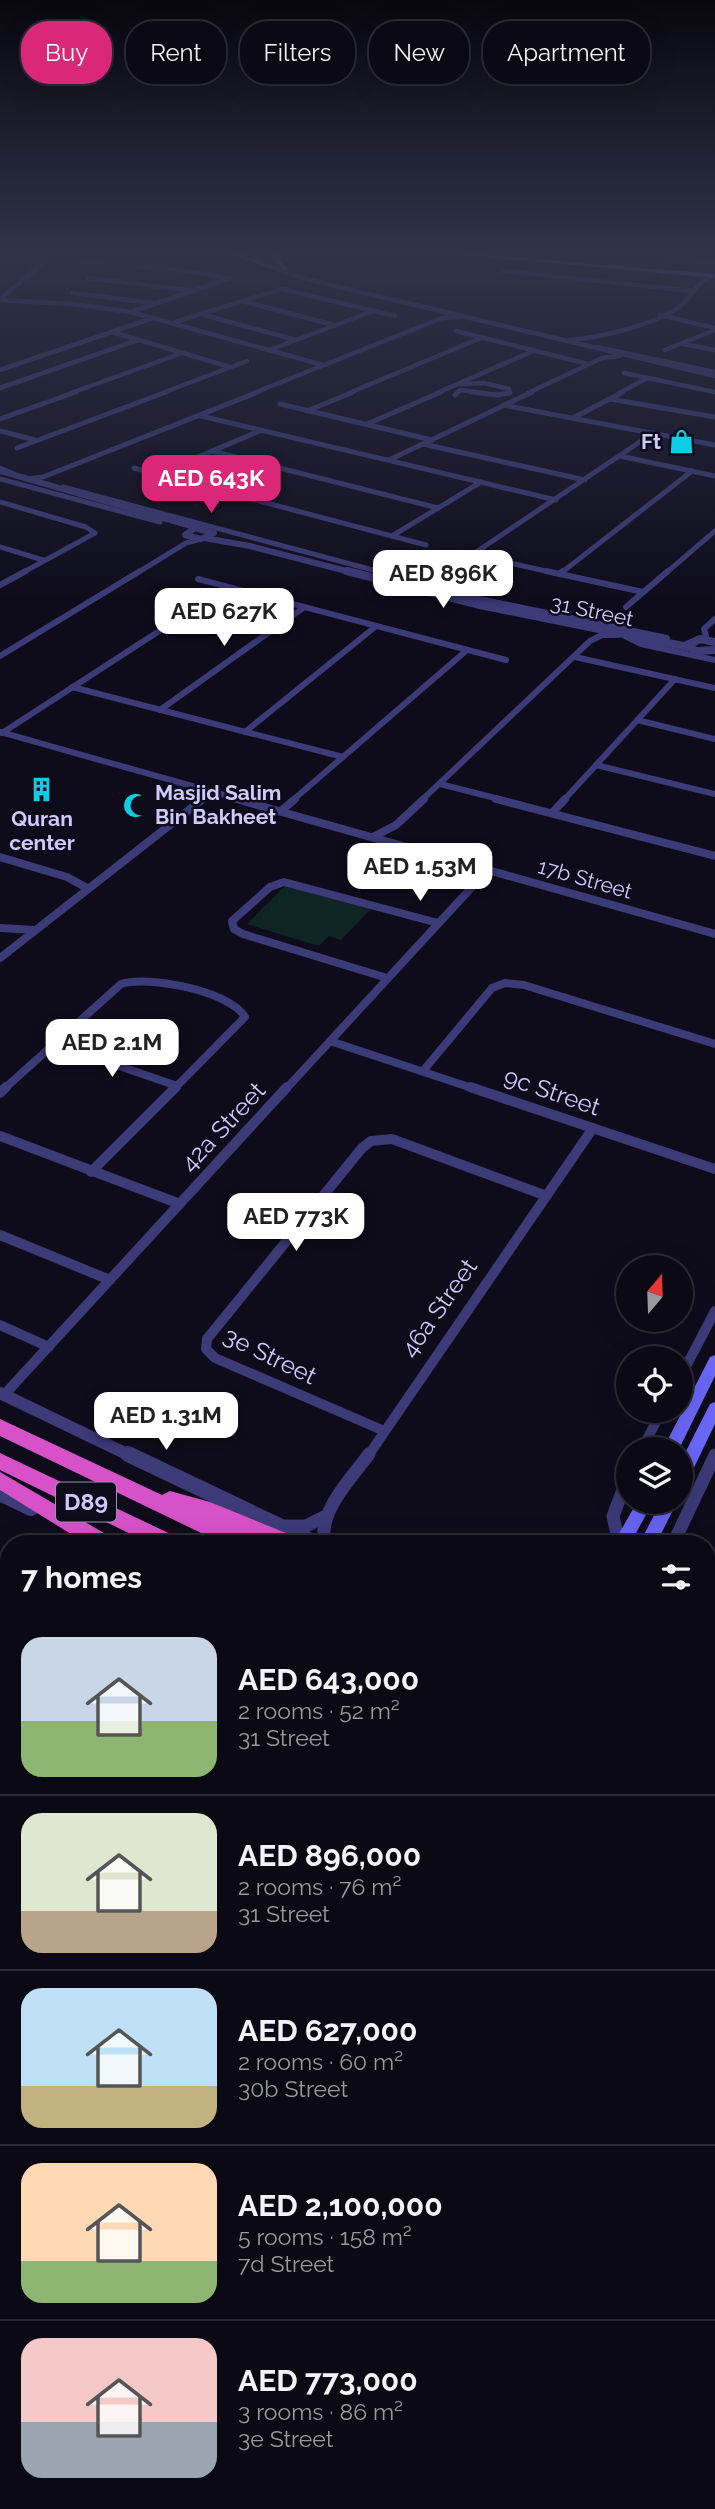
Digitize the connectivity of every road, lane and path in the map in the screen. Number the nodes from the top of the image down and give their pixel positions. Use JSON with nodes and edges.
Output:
{"nodes":[{"id":1,"x":57,"y":368,"type":"edge"},
{"id":2,"x":143,"y":368,"type":"edge"},
{"id":3,"x":227,"y":368,"type":"edge"},
{"id":4,"x":317,"y":368,"type":"edge"},
{"id":5,"x":409,"y":368,"type":"edge"},
{"id":6,"x":493,"y":368,"type":"edge"},
{"id":7,"x":580,"y":368,"type":"edge"},
{"id":8,"x":684,"y":368,"type":"edge"},
{"id":9,"x":689,"y":368,"type":"edge"},
{"id":10,"x":624,"y":373,"type":"dead end"},
{"id":11,"x":715,"y":374,"type":"edge"},
{"id":12,"x":648,"y":379,"type":"junction"},
{"id":13,"x":458,"y":383,"type":"junction"},
{"id":14,"x":469,"y":385,"type":"junction"},
{"id":15,"x":0,"y":388,"type":"edge"},
{"id":16,"x":715,"y":393,"type":"edge"},
{"id":17,"x":610,"y":399,"type":"junction"},
{"id":18,"x":280,"y":404,"type":"dead end"},
{"id":19,"x":503,"y":405,"type":"junction"},
{"id":20,"x":307,"y":411,"type":"junction"},
{"id":21,"x":200,"y":415,"type":"junction"},
{"id":22,"x":715,"y":417,"type":"edge"},
{"id":23,"x":573,"y":418,"type":"junction"},
{"id":24,"x":0,"y":419,"type":"edge"},
{"id":25,"x":367,"y":425,"type":"junction"},
{"id":26,"x":262,"y":430,"type":"junction"},
{"id":27,"x":0,"y":431,"type":"edge"},
{"id":28,"x":653,"y":433,"type":"junction"},
{"id":29,"x":35,"y":440,"type":"junction"},
{"id":30,"x":432,"y":440,"type":"junction"},
{"id":31,"x":423,"y":444,"type":"junction"},
{"id":32,"x":715,"y":445,"type":"edge"},
{"id":33,"x":16,"y":448,"type":"dead end"},
{"id":34,"x":212,"y":451,"type":"junction"},
{"id":35,"x":620,"y":456,"type":"junction"},
{"id":36,"x":389,"y":460,"type":"junction"},
{"id":37,"x":134,"y":468,"type":"dead end"},
{"id":38,"x":692,"y":471,"type":"junction"},
{"id":39,"x":57,"y":472,"type":"junction"},
{"id":40,"x":0,"y":473,"type":"edge"},
{"id":41,"x":158,"y":474,"type":"junction"},
{"id":42,"x":48,"y":476,"type":"junction"},
{"id":43,"x":715,"y":476,"type":"edge"},
{"id":44,"x":24,"y":478,"type":"junction"},
{"id":45,"x":585,"y":480,"type":"junction"},
{"id":46,"x":36,"y":481,"type":"junction"},
{"id":47,"x":481,"y":482,"type":"junction"},
{"id":48,"x":53,"y":486,"type":"junction"},
{"id":49,"x":556,"y":500,"type":"junction"},
{"id":50,"x":0,"y":502,"type":"edge"},
{"id":51,"x":438,"y":508,"type":"junction"},
{"id":52,"x":198,"y":528,"type":"junction"},
{"id":53,"x":715,"y":531,"type":"edge"},
{"id":54,"x":214,"y":533,"type":"junction"},
{"id":55,"x":186,"y":534,"type":"junction"},
{"id":56,"x":392,"y":536,"type":"junction"},
{"id":57,"x":202,"y":538,"type":"junction"},
{"id":58,"x":426,"y":545,"type":"dead end"},
{"id":59,"x":0,"y":547,"type":"edge"},
{"id":60,"x":473,"y":555,"type":"junction"},
{"id":61,"x":43,"y":560,"type":"junction"},
{"id":62,"x":559,"y":574,"type":"junction"},
{"id":63,"x":439,"y":577,"type":"junction"},
{"id":64,"x":198,"y":579,"type":"dead end"},
{"id":65,"x":410,"y":583,"type":"junction"},
{"id":66,"x":0,"y":585,"type":"edge"},
{"id":67,"x":227,"y":587,"type":"junction"},
{"id":68,"x":438,"y":590,"type":"junction"},
{"id":69,"x":643,"y":592,"type":"junction"},
{"id":70,"x":626,"y":607,"type":"dead end"},
{"id":71,"x":303,"y":608,"type":"junction"},
{"id":72,"x":715,"y":619,"type":"edge"},
{"id":73,"x":375,"y":627,"type":"junction"},
{"id":74,"x":715,"y":627,"type":"edge"},
{"id":75,"x":587,"y":628,"type":"junction"},
{"id":76,"x":621,"y":635,"type":"junction"},
{"id":77,"x":700,"y":638,"type":"junction"},
{"id":78,"x":590,"y":641,"type":"junction"},
{"id":79,"x":715,"y":642,"type":"edge"},
{"id":80,"x":2,"y":647,"type":"edge"},
{"id":81,"x":688,"y":647,"type":"junction"},
{"id":82,"x":467,"y":650,"type":"junction"},
{"id":83,"x":713,"y":651,"type":"edge"},
{"id":84,"x":0,"y":656,"type":"edge"},
{"id":85,"x":575,"y":657,"type":"junction"},
{"id":86,"x":506,"y":660,"type":"dead end"},
{"id":87,"x":715,"y":660,"type":"edge"},
{"id":88,"x":675,"y":679,"type":"junction"},
{"id":89,"x":72,"y":687,"type":"junction"},
{"id":90,"x":715,"y":688,"type":"edge"},
{"id":91,"x":160,"y":710,"type":"junction"},
{"id":92,"x":637,"y":720,"type":"junction"},
{"id":93,"x":1,"y":732,"type":"edge"},
{"id":94,"x":245,"y":732,"type":"junction"},
{"id":95,"x":715,"y":739,"type":"edge"},
{"id":96,"x":343,"y":757,"type":"junction"},
{"id":97,"x":596,"y":765,"type":"junction"},
{"id":98,"x":440,"y":784,"type":"junction"},
{"id":99,"x":208,"y":791,"type":"junction"},
{"id":100,"x":715,"y":794,"type":"edge"},
{"id":101,"x":281,"y":811,"type":"junction"},
{"id":102,"x":552,"y":813,"type":"junction"},
{"id":103,"x":396,"y":825,"type":"junction"},
{"id":104,"x":373,"y":837,"type":"junction"},
{"id":105,"x":390,"y":842,"type":"junction"},
{"id":106,"x":715,"y":856,"type":"edge"},
{"id":107,"x":0,"y":857,"type":"edge"},
{"id":108,"x":487,"y":870,"type":"junction"},
{"id":109,"x":87,"y":888,"type":"junction"},
{"id":110,"x":437,"y":925,"type":"junction"},
{"id":111,"x":0,"y":928,"type":"edge"},
{"id":112,"x":36,"y":930,"type":"junction"},
{"id":113,"x":10,"y":931,"type":"junction"},
{"id":114,"x":715,"y":934,"type":"edge"},
{"id":115,"x":14,"y":947,"type":"junction"},
{"id":116,"x":0,"y":958,"type":"edge"},
{"id":117,"x":387,"y":978,"type":"junction"},
{"id":118,"x":331,"y":1039,"type":"junction"},
{"id":119,"x":56,"y":1044,"type":"junction"},
{"id":120,"x":715,"y":1044,"type":"edge"},
{"id":121,"x":423,"y":1071,"type":"junction"},
{"id":122,"x":177,"y":1086,"type":"junction"},
{"id":123,"x":0,"y":1093,"type":"edge"},
{"id":124,"x":593,"y":1128,"type":"junction"},
{"id":125,"x":0,"y":1136,"type":"edge"},
{"id":126,"x":715,"y":1169,"type":"edge"},
{"id":127,"x":91,"y":1172,"type":"junction"},
{"id":128,"x":544,"y":1195,"type":"junction"},
{"id":129,"x":178,"y":1206,"type":"junction"},
{"id":130,"x":0,"y":1235,"type":"edge"},
{"id":131,"x":110,"y":1280,"type":"junction"},
{"id":132,"x":715,"y":1311,"type":"edge"},
{"id":133,"x":0,"y":1325,"type":"edge"},
{"id":134,"x":49,"y":1347,"type":"junction"},
{"id":135,"x":693,"y":1353,"type":"edge"},
{"id":136,"x":715,"y":1361,"type":"edge"},
{"id":137,"x":2,"y":1394,"type":"edge"},
{"id":138,"x":715,"y":1408,"type":"edge"},
{"id":139,"x":0,"y":1427,"type":"edge"},
{"id":140,"x":382,"y":1430,"type":"junction"},
{"id":141,"x":677,"y":1437,"type":"edge"},
{"id":142,"x":693,"y":1453,"type":"edge"},
{"id":143,"x":715,"y":1455,"type":"edge"},
{"id":144,"x":0,"y":1461,"type":"edge"},
{"id":145,"x":0,"y":1480,"type":"edge"},
{"id":146,"x":0,"y":1493,"type":"edge"},
{"id":147,"x":152,"y":1499,"type":"junction"},
{"id":148,"x":616,"y":1508,"type":"edge"},
{"id":149,"x":638,"y":1514,"type":"edge"},
{"id":150,"x":663,"y":1514,"type":"edge"},
{"id":151,"x":326,"y":1516,"type":"junction"},
{"id":152,"x":274,"y":1524,"type":"junction"},
{"id":153,"x":87,"y":1535,"type":"edge"},
{"id":154,"x":91,"y":1535,"type":"edge"},
{"id":155,"x":153,"y":1535,"type":"edge"},
{"id":156,"x":226,"y":1535,"type":"edge"},
{"id":157,"x":268,"y":1535,"type":"edge"},
{"id":158,"x":298,"y":1535,"type":"edge"},
{"id":159,"x":323,"y":1535,"type":"edge"},
{"id":160,"x":618,"y":1535,"type":"edge"},
{"id":161,"x":625,"y":1535,"type":"edge"},
{"id":162,"x":652,"y":1535,"type":"edge"},
{"id":163,"x":677,"y":1535,"type":"edge"}],
"edges":[{"from":1,"to":15,"type":"street"},
{"from":2,"to":24,"type":"street"},
{"from":3,"to":29,"type":"street"},
{"from":4,"to":21,"type":"street"},
{"from":5,"to":20,"type":"street"},
{"from":6,"to":13,"type":"street"},
{"from":7,"to":19,"type":"street"},
{"from":8,"to":11,"type":"street"},
{"from":9,"to":11,"type":"street"},
{"from":10,"to":12,"type":"street"},
{"from":12,"to":16,"type":"street"},
{"from":12,"to":17,"type":"street"},
{"from":13,"to":14,"type":"street"},
{"from":13,"to":25,"type":"street"},
{"from":14,"to":14,"type":"street"},
{"from":17,"to":22,"type":"street"},
{"from":17,"to":23,"type":"street"},
{"from":18,"to":20,"type":"street"},
{"from":19,"to":23,"type":"street"},
{"from":19,"to":30,"type":"street"},
{"from":20,"to":25,"type":"street"},
{"from":21,"to":26,"type":"street"},
{"from":21,"to":39,"type":"street"},
{"from":23,"to":28,"type":"street"},
{"from":25,"to":30,"type":"street"},
{"from":26,"to":34,"type":"street"},
{"from":26,"to":36,"type":"street"},
{"from":27,"to":29,"type":"street"},
{"from":28,"to":32,"type":"street"},
{"from":28,"to":35,"type":"street"},
{"from":29,"to":33,"type":"street"},
{"from":30,"to":31,"type":"street"},
{"from":31,"to":36,"type":"street"},
{"from":31,"to":45,"type":"street"},
{"from":34,"to":41,"type":"street"},
{"from":34,"to":51,"type":"street"},
{"from":35,"to":38,"type":"street"},
{"from":35,"to":45,"type":"street"},
{"from":36,"to":47,"type":"street"},
{"from":37,"to":41,"type":"street"},
{"from":38,"to":43,"type":"street"},
{"from":38,"to":62,"type":"street"},
{"from":39,"to":42,"type":"street"},
{"from":39,"to":44,"type":"street"},
{"from":40,"to":44,"type":"street"},
{"from":40,"to":46,"type":"street"},
{"from":40,"to":55,"type":"street"},
{"from":41,"to":56,"type":"street"},
{"from":42,"to":46,"type":"street"},
{"from":42,"to":48,"type":"street"},
{"from":44,"to":46,"type":"street"},
{"from":45,"to":49,"type":"street"},
{"from":46,"to":48,"type":"street"},
{"from":47,"to":49,"type":"street"},
{"from":47,"to":51,"type":"street"},
{"from":48,"to":52,"type":"street"},
{"from":48,"to":65,"type":"street"},
{"from":49,"to":60,"type":"street"},
{"from":50,"to":61,"type":"street"},
{"from":51,"to":56,"type":"street"},
{"from":52,"to":54,"type":"street","name":"31 Street"},
{"from":52,"to":55,"type":"street"},
{"from":53,"to":69,"type":"street"},
{"from":54,"to":57,"type":"street"},
{"from":54,"to":65,"type":"street","name":"31 Street"},
{"from":55,"to":57,"type":"street","name":"31 Street"},
{"from":55,"to":80,"type":"street"},
{"from":56,"to":58,"type":"street"},
{"from":57,"to":75,"type":"street","name":"31 Street"},
{"from":57,"to":84,"type":"street"},
{"from":59,"to":61,"type":"street"},
{"from":60,"to":62,"type":"street"},
{"from":60,"to":63,"type":"street"},
{"from":61,"to":66,"type":"street"},
{"from":62,"to":69,"type":"street"},
{"from":63,"to":65,"type":"street"},
{"from":63,"to":68,"type":"street"},
{"from":64,"to":67,"type":"street"},
{"from":65,"to":68,"type":"street","name":"31 Street"},
{"from":67,"to":71,"type":"street"},
{"from":67,"to":89,"type":"street"},
{"from":68,"to":77,"type":"street","name":"31 Street"},
{"from":69,"to":70,"type":"street"},
{"from":71,"to":73,"type":"street"},
{"from":71,"to":91,"type":"street"},
{"from":72,"to":77,"type":"street"},
{"from":73,"to":82,"type":"street"},
{"from":73,"to":94,"type":"street"},
{"from":74,"to":77,"type":"street"},
{"from":75,"to":76,"type":"street","name":"31 Street"},
{"from":75,"to":78,"type":"street"},
{"from":76,"to":78,"type":"street"},
{"from":76,"to":81,"type":"street","name":"31 Street"},
{"from":76,"to":87,"type":"street"},
{"from":77,"to":79,"type":"street","name":"31 Street"},
{"from":77,"to":81,"type":"street"},
{"from":78,"to":85,"type":"street"},
{"from":81,"to":83,"type":"street","name":"31 Street"},
{"from":82,"to":86,"type":"street"},
{"from":82,"to":96,"type":"street"},
{"from":85,"to":88,"type":"street"},
{"from":85,"to":98,"type":"street"},
{"from":88,"to":90,"type":"street"},
{"from":88,"to":92,"type":"street"},
{"from":89,"to":91,"type":"street"},
{"from":89,"to":93,"type":"street"},
{"from":91,"to":94,"type":"street"},
{"from":92,"to":95,"type":"street"},
{"from":92,"to":97,"type":"street"},
{"from":93,"to":99,"type":"street","name":"17b Street"},
{"from":94,"to":96,"type":"street"},
{"from":96,"to":101,"type":"street"},
{"from":97,"to":100,"type":"street"},
{"from":97,"to":102,"type":"street"},
{"from":98,"to":102,"type":"street"},
{"from":98,"to":103,"type":"street"},
{"from":99,"to":101,"type":"street","name":"17b Street"},
{"from":99,"to":109,"type":"street"},
{"from":101,"to":104,"type":"street","name":"17b Street"},
{"from":102,"to":106,"type":"street"},
{"from":103,"to":104,"type":"street"},
{"from":103,"to":105,"type":"street"},
{"from":104,"to":105,"type":"street","name":"17b Street"},
{"from":105,"to":108,"type":"street","name":"17b Street"},
{"from":107,"to":109,"type":"street"},
{"from":108,"to":110,"type":"street","name":"42a Street"},
{"from":108,"to":114,"type":"street","name":"17b Street"},
{"from":109,"to":112,"type":"street"},
{"from":110,"to":117,"type":"street","name":"42a Street"},
{"from":110,"to":117,"type":"street"},
{"from":111,"to":113,"type":"street"},
{"from":112,"to":113,"type":"street"},
{"from":112,"to":115,"type":"street"},
{"from":113,"to":115,"type":"street"},
{"from":115,"to":116,"type":"street"},
{"from":117,"to":118,"type":"street","name":"42a Street"},
{"from":118,"to":121,"type":"street","name":"9c Street"},
{"from":118,"to":129,"type":"street","name":"42a Street"},
{"from":119,"to":122,"type":"street"},
{"from":119,"to":122,"type":"street"},
{"from":119,"to":123,"type":"street"},
{"from":120,"to":121,"type":"street"},
{"from":121,"to":124,"type":"street","name":"9c Street"},
{"from":122,"to":127,"type":"street"},
{"from":124,"to":126,"type":"street","name":"9c Street"},
{"from":124,"to":128,"type":"street","name":"46a Street"},
{"from":125,"to":127,"type":"street"},
{"from":127,"to":129,"type":"street"},
{"from":128,"to":140,"type":"street","name":"46a Street"},
{"from":128,"to":140,"type":"street","name":"3e Street"},
{"from":129,"to":131,"type":"street","name":"42a Street"},
{"from":130,"to":131,"type":"street"},
{"from":131,"to":134,"type":"street","name":"42a Street"},
{"from":132,"to":135,"type":"street"},
{"from":133,"to":134,"type":"street"},
{"from":134,"to":137,"type":"street","name":"42a Street"},
{"from":136,"to":141,"type":"main road"},
{"from":137,"to":152,"type":"street"},
{"from":138,"to":142,"type":"main road"},
{"from":139,"to":147,"type":"highway","number":"D89"},
{"from":140,"to":151,"type":"street","name":"46a Street"},
{"from":143,"to":163,"type":"street"},
{"from":144,"to":155,"type":"highway","number":"D89"},
{"from":145,"to":154,"type":"highway"},
{"from":146,"to":153,"type":"street"},
{"from":147,"to":156,"type":"highway","number":"D89"},
{"from":147,"to":157,"type":"highway"},
{"from":148,"to":160,"type":"street"},
{"from":149,"to":161,"type":"main road"},
{"from":150,"to":162,"type":"main road"},
{"from":151,"to":152,"type":"street"},
{"from":151,"to":159,"type":"street"},
{"from":152,"to":158,"type":"street"}]}
